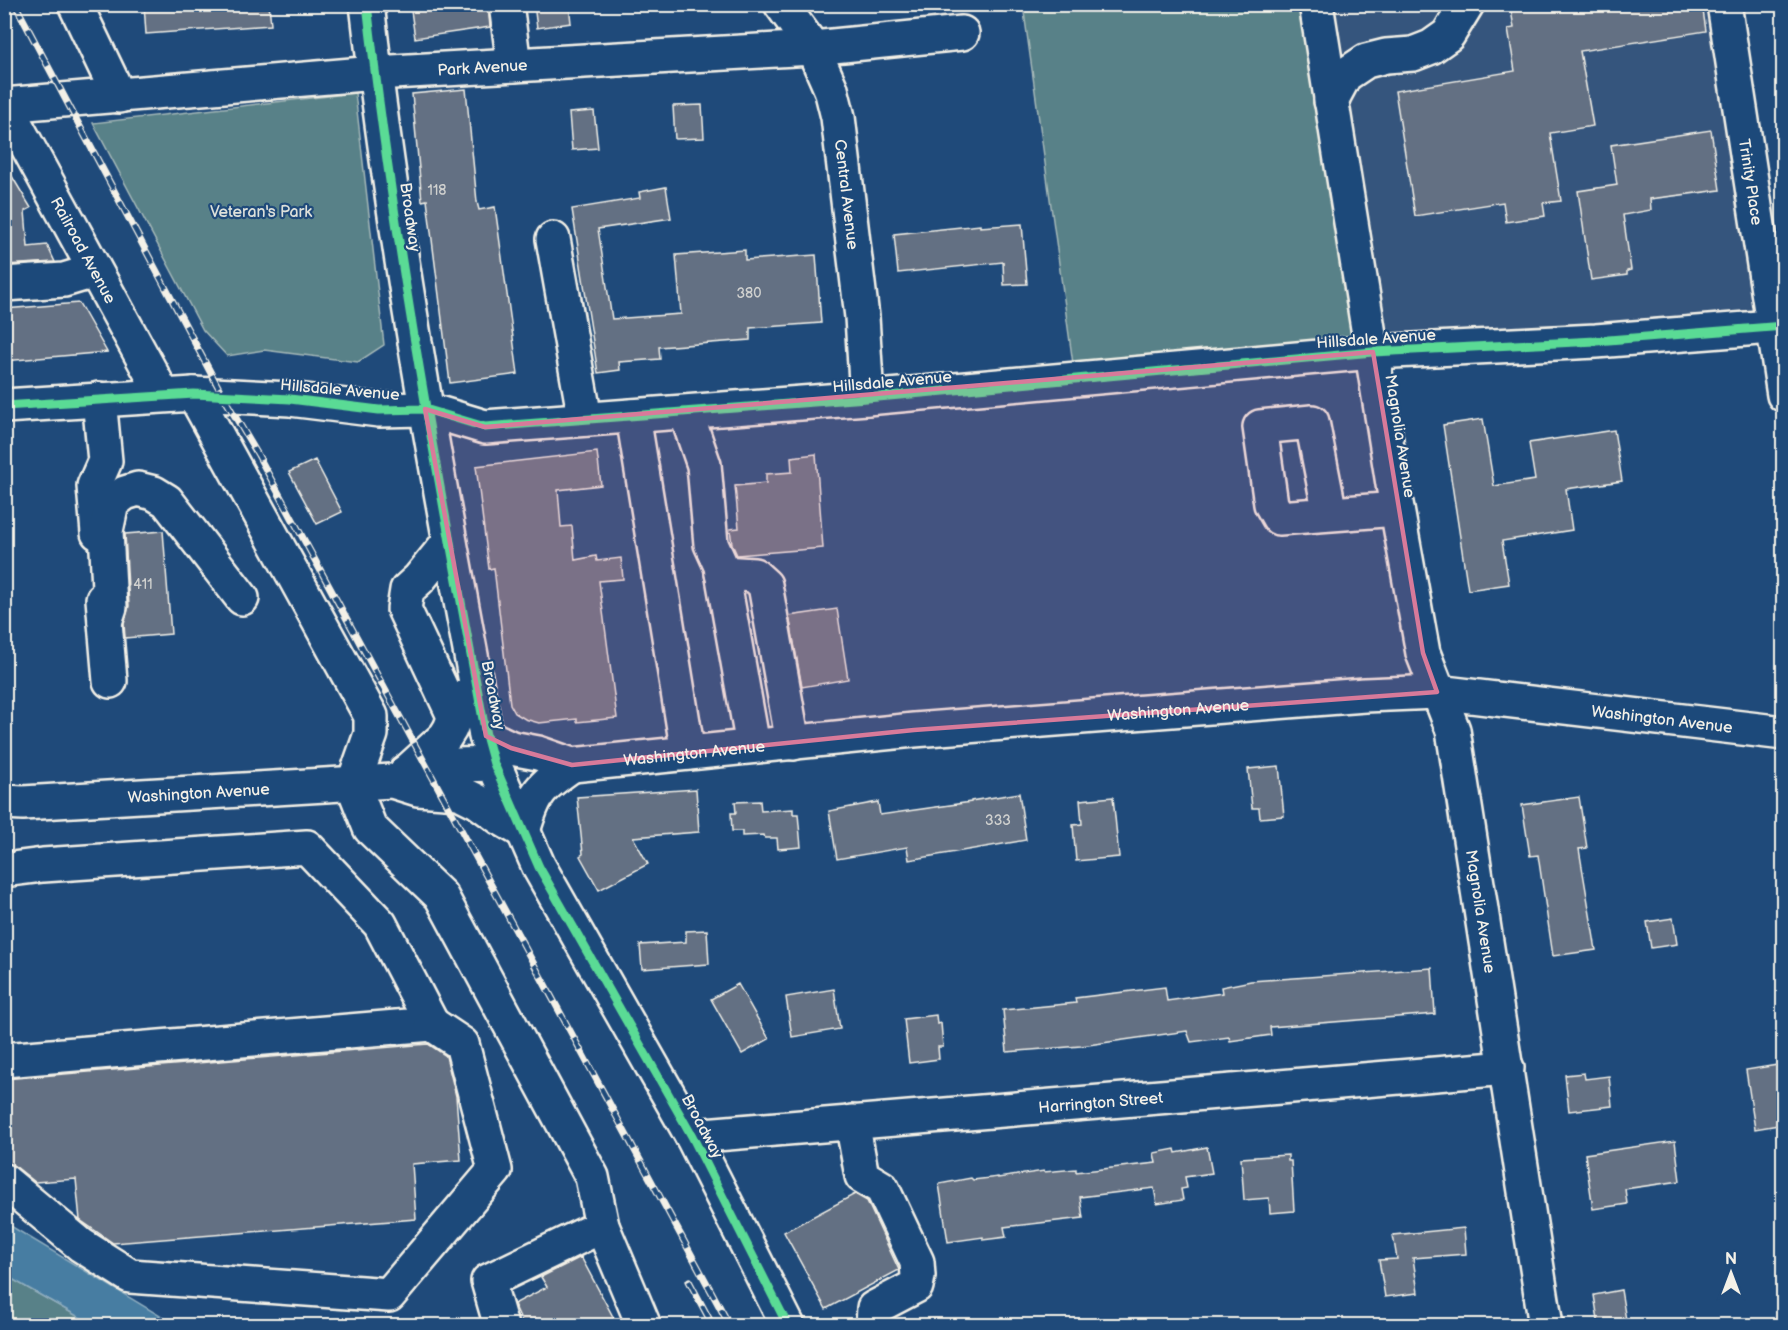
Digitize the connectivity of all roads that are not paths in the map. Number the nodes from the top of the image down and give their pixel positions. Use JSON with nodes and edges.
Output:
{"nodes":[{"id":1,"x":75,"y":4,"type":"edge"},
{"id":2,"x":368,"y":4,"type":"edge"},
{"id":3,"x":506,"y":4,"type":"edge"},
{"id":4,"x":781,"y":4,"type":"edge"},
{"id":5,"x":1316,"y":4,"type":"edge"},
{"id":6,"x":1467,"y":4,"type":"edge"},
{"id":7,"x":1724,"y":4,"type":"edge"},
{"id":8,"x":962,"y":33,"type":"dead end"},
{"id":9,"x":813,"y":48,"type":"junction"},
{"id":10,"x":514,"y":65,"type":"junction"},
{"id":11,"x":375,"y":73,"type":"junction"},
{"id":12,"x":119,"y":96,"type":"junction"},
{"id":13,"x":1331,"y":101,"type":"junction"},
{"id":14,"x":4,"y":105,"type":"edge"},
{"id":15,"x":553,"y":239,"type":"dead end"},
{"id":16,"x":94,"y":271,"type":"junction"},
{"id":17,"x":4,"y":284,"type":"edge"},
{"id":18,"x":1779,"y":326,"type":"edge"},
{"id":19,"x":1373,"y":352,"type":"junction"},
{"id":20,"x":1784,"y":394,"type":"edge"},
{"id":21,"x":178,"y":395,"type":"junction"},
{"id":22,"x":867,"y":398,"type":"junction"},
{"id":23,"x":99,"y":399,"type":"junction"},
{"id":24,"x":4,"y":406,"type":"edge"},
{"id":25,"x":425,"y":409,"type":"junction"},
{"id":26,"x":686,"y":413,"type":"junction"},
{"id":27,"x":633,"y":416,"type":"junction"},
{"id":28,"x":585,"y":419,"type":"junction"},
{"id":29,"x":1397,"y":509,"type":"junction"},
{"id":30,"x":1330,"y":514,"type":"dead end"},
{"id":31,"x":449,"y":542,"type":"junction"},
{"id":32,"x":722,"y":573,"type":"junction"},
{"id":33,"x":242,"y":598,"type":"dead end"},
{"id":34,"x":105,"y":622,"type":"junction"},
{"id":35,"x":474,"y":670,"type":"junction"},
{"id":36,"x":110,"y":681,"type":"dead end"},
{"id":37,"x":1437,"y":692,"type":"junction"},
{"id":38,"x":455,"y":718,"type":"junction"},
{"id":39,"x":1784,"y":733,"type":"edge"},
{"id":40,"x":793,"y":742,"type":"junction"},
{"id":41,"x":753,"y":746,"type":"junction"},
{"id":42,"x":490,"y":750,"type":"junction"},
{"id":43,"x":688,"y":753,"type":"junction"},
{"id":44,"x":572,"y":765,"type":"junction"},
{"id":45,"x":400,"y":776,"type":"junction"},
{"id":46,"x":353,"y":785,"type":"junction"},
{"id":47,"x":4,"y":802,"type":"edge"},
{"id":48,"x":523,"y":831,"type":"junction"},
{"id":49,"x":4,"y":870,"type":"edge"},
{"id":50,"x":432,"y":1024,"type":"junction"},
{"id":51,"x":4,"y":1060,"type":"edge"},
{"id":52,"x":1507,"y":1068,"type":"junction"},
{"id":53,"x":852,"y":1122,"type":"junction"},
{"id":54,"x":692,"y":1136,"type":"junction"},
{"id":55,"x":4,"y":1181,"type":"edge"},
{"id":56,"x":602,"y":1227,"type":"junction"},
{"id":57,"x":501,"y":1326,"type":"edge"},
{"id":58,"x":644,"y":1326,"type":"edge"},
{"id":59,"x":788,"y":1326,"type":"edge"},
{"id":60,"x":873,"y":1326,"type":"edge"},
{"id":61,"x":1546,"y":1326,"type":"edge"}],
"edges":[{"from":1,"to":12,"type":"street"},
{"from":2,"to":11,"type":"street","name":"Broadway"},
{"from":3,"to":10,"type":"street"},
{"from":4,"to":9,"type":"street","name":"Central Avenue"},
{"from":5,"to":13,"type":"street","name":"Magnolia Avenue"},
{"from":6,"to":13,"type":"street"},
{"from":7,"to":18,"type":"street","name":"Trinity Place"},
{"from":8,"to":9,"type":"street","name":"Park Avenue"},
{"from":9,"to":10,"type":"street","name":"Park Avenue"},
{"from":9,"to":22,"type":"street","name":"Central Avenue"},
{"from":10,"to":11,"type":"street","name":"Park Avenue"},
{"from":11,"to":12,"type":"street","name":"Park Avenue"},
{"from":11,"to":25,"type":"street","name":"Broadway"},
{"from":12,"to":14,"type":"street","name":"Park Avenue"},
{"from":13,"to":19,"type":"street","name":"Magnolia Avenue"},
{"from":14,"to":16,"type":"street","name":"Railroad Avenue"},
{"from":15,"to":28,"type":"street"},
{"from":16,"to":17,"type":"street"},
{"from":16,"to":21,"type":"street","name":"Railroad Avenue"},
{"from":18,"to":19,"type":"street","name":"Hillsdale Avenue"},
{"from":18,"to":20,"type":"street","name":"Trinity Place"},
{"from":19,"to":22,"type":"street","name":"Hillsdale Avenue"},
{"from":19,"to":29,"type":"street","name":"Magnolia Avenue"},
{"from":21,"to":23,"type":"street","name":"Hillsdale Avenue"},
{"from":21,"to":25,"type":"street","name":"Hillsdale Avenue"},
{"from":21,"to":46,"type":"street","name":"Railroad Avenue"},
{"from":22,"to":26,"type":"street","name":"Hillsdale Avenue"},
{"from":23,"to":24,"type":"street","name":"Hillsdale Avenue"},
{"from":23,"to":34,"type":"street"},
{"from":25,"to":28,"type":"street","name":"Hillsdale Avenue"},
{"from":25,"to":31,"type":"street","name":"Broadway"},
{"from":26,"to":27,"type":"street","name":"Hillsdale Avenue"},
{"from":26,"to":32,"type":"street"},
{"from":27,"to":28,"type":"street","name":"Hillsdale Avenue"},
{"from":27,"to":43,"type":"street"},
{"from":29,"to":30,"type":"street"},
{"from":29,"to":37,"type":"street","name":"Magnolia Avenue"},
{"from":31,"to":35,"type":"street","name":"Broadway"},
{"from":31,"to":38,"type":"street"},
{"from":32,"to":40,"type":"street"},
{"from":32,"to":41,"type":"street"},
{"from":33,"to":34,"type":"street"},
{"from":34,"to":36,"type":"street"},
{"from":35,"to":38,"type":"street"},
{"from":35,"to":42,"type":"street","name":"Broadway"},
{"from":37,"to":39,"type":"street","name":"Washington Avenue"},
{"from":37,"to":40,"type":"street","name":"Washington Avenue"},
{"from":37,"to":52,"type":"street","name":"Magnolia Avenue"},
{"from":38,"to":45,"type":"street"},
{"from":40,"to":41,"type":"street","name":"Washington Avenue"},
{"from":41,"to":43,"type":"street","name":"Washington Avenue"},
{"from":42,"to":44,"type":"street","name":"Washington Avenue"},
{"from":42,"to":45,"type":"street","name":"Washington Avenue"},
{"from":42,"to":48,"type":"street","name":"Broadway"},
{"from":43,"to":44,"type":"street","name":"Washington Avenue"},
{"from":44,"to":48,"type":"street","name":"Washington Avenue"},
{"from":45,"to":46,"type":"street","name":"Washington Avenue"},
{"from":45,"to":48,"type":"street","name":"Washington Avenue"},
{"from":46,"to":47,"type":"street","name":"Washington Avenue"},
{"from":46,"to":56,"type":"street"},
{"from":48,"to":54,"type":"street","name":"Broadway"},
{"from":49,"to":50,"type":"street"},
{"from":50,"to":51,"type":"street"},
{"from":50,"to":55,"type":"street"},
{"from":52,"to":53,"type":"street","name":"Harrington Street"},
{"from":52,"to":61,"type":"street","name":"Magnolia Avenue"},
{"from":53,"to":54,"type":"street","name":"Harrington Street"},
{"from":53,"to":60,"type":"street"},
{"from":54,"to":59,"type":"street","name":"Broadway"},
{"from":56,"to":57,"type":"street"},
{"from":56,"to":58,"type":"street"}]}
